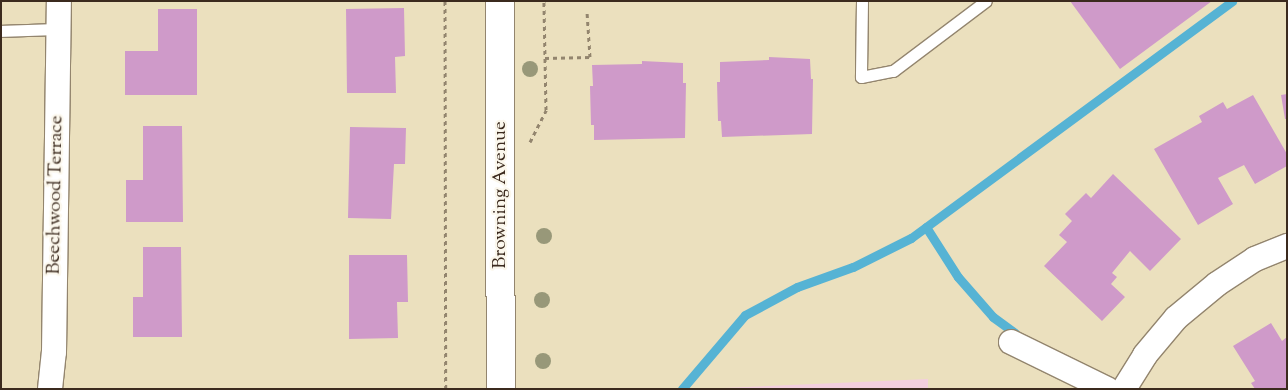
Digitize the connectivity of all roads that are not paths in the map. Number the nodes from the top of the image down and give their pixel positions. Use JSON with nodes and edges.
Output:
{"nodes":[{"id":1,"x":59,"y":1,"type":"edge"},
{"id":2,"x":500,"y":1,"type":"edge"},
{"id":3,"x":862,"y":1,"type":"edge"},
{"id":4,"x":986,"y":1,"type":"edge"},
{"id":5,"x":58,"y":29,"type":"junction"},
{"id":6,"x":1,"y":31,"type":"edge"},
{"id":7,"x":1287,"y":246,"type":"edge"},
{"id":8,"x":1011,"y":342,"type":"dead end"},
{"id":9,"x":50,"y":389,"type":"edge"},
{"id":10,"x":501,"y":389,"type":"edge"},
{"id":11,"x":1107,"y":389,"type":"edge"},
{"id":12,"x":1124,"y":389,"type":"edge"}],
"edges":[{"from":1,"to":5,"type":"street","name":"Beechwood Terrace"},
{"from":2,"to":10,"type":"street","name":"Browning Avenue"},
{"from":3,"to":4,"type":"lane"},
{"from":5,"to":6,"type":"lane"},
{"from":5,"to":9,"type":"street","name":"Beechwood Terrace"},
{"from":7,"to":12,"type":"street"},
{"from":8,"to":11,"type":"street"}]}
